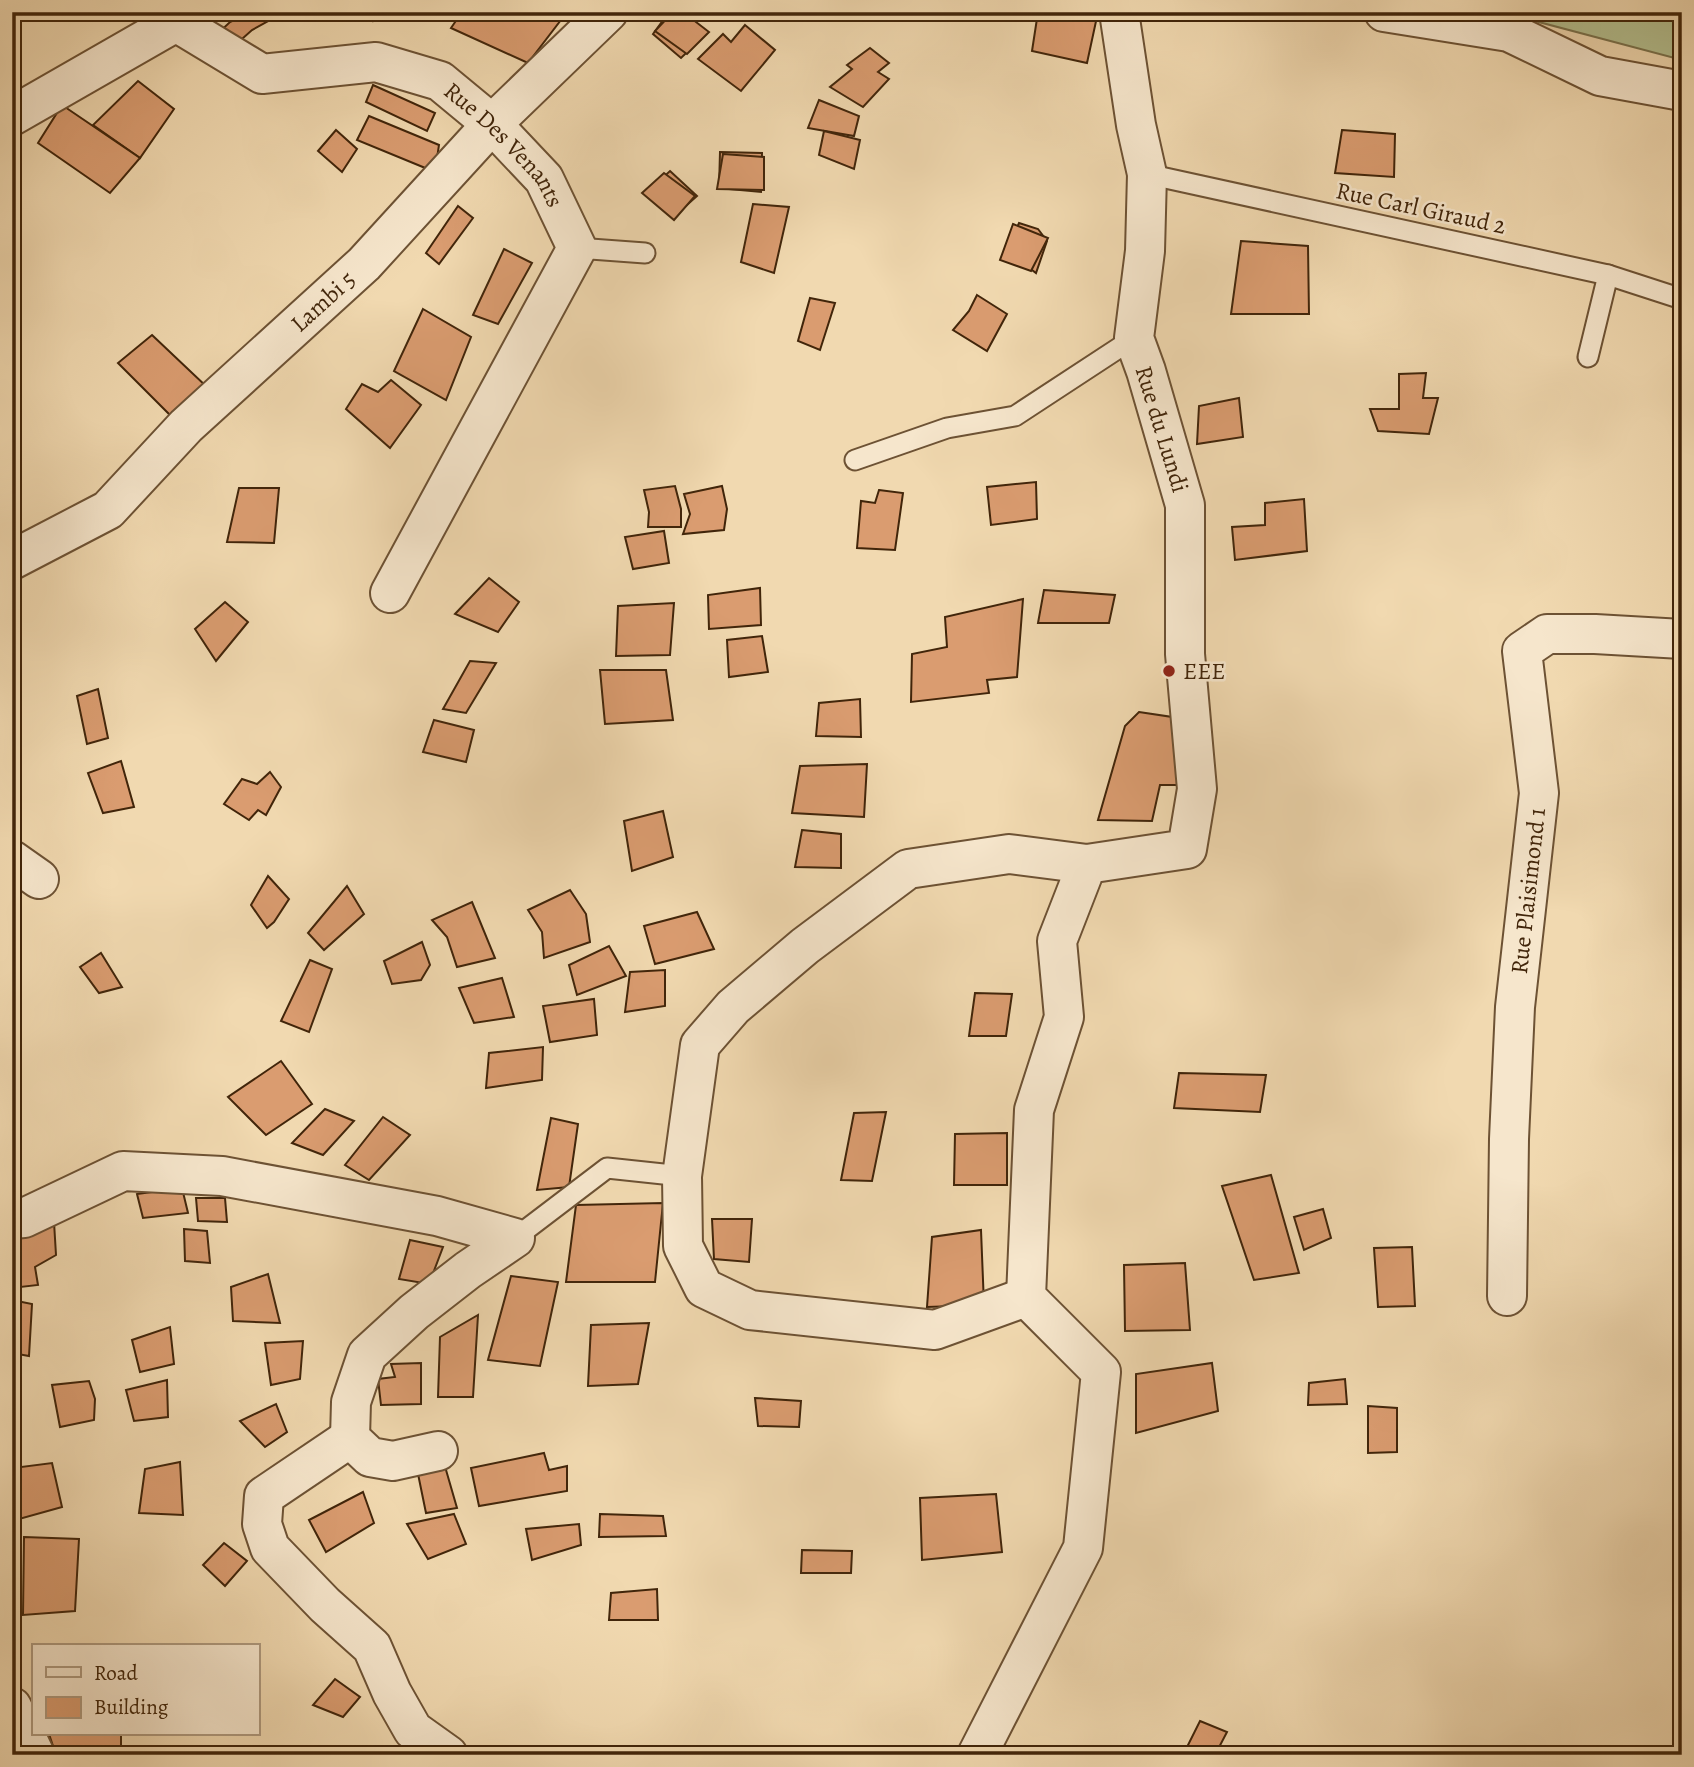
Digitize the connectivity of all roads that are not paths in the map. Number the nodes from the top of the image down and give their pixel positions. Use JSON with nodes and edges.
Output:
{"nodes":[{"id":1,"x":608,"y":12,"type":"edge"},
{"id":2,"x":1119,"y":12,"type":"edge"},
{"id":3,"x":1384,"y":12,"type":"edge"},
{"id":4,"x":1682,"y":91,"type":"edge"},
{"id":5,"x":12,"y":116,"type":"edge"},
{"id":6,"x":492,"y":124,"type":"junction"},
{"id":7,"x":1147,"y":174,"type":"junction"},
{"id":8,"x":577,"y":248,"type":"junction"},
{"id":9,"x":645,"y":253,"type":"dead end"},
{"id":10,"x":1608,"y":275,"type":"junction"},
{"id":11,"x":1682,"y":299,"type":"edge"},
{"id":12,"x":1134,"y":338,"type":"junction"},
{"id":13,"x":1588,"y":357,"type":"dead end"},
{"id":14,"x":855,"y":460,"type":"dead end"},
{"id":15,"x":12,"y":560,"type":"edge"},
{"id":16,"x":390,"y":593,"type":"dead end"},
{"id":17,"x":1682,"y":639,"type":"edge"},
{"id":18,"x":1087,"y":864,"type":"junction"},
{"id":19,"x":682,"y":1176,"type":"junction"},
{"id":20,"x":12,"y":1219,"type":"edge"},
{"id":21,"x":515,"y":1238,"type":"junction"},
{"id":22,"x":1507,"y":1296,"type":"dead end"},
{"id":23,"x":1026,"y":1297,"type":"junction"},
{"id":24,"x":350,"y":1438,"type":"junction"},
{"id":25,"x":438,"y":1451,"type":"dead end"},
{"id":26,"x":12,"y":1707,"type":"edge"},
{"id":27,"x":35,"y":1755,"type":"edge"},
{"id":28,"x":448,"y":1755,"type":"edge"},
{"id":29,"x":977,"y":1755,"type":"edge"}],
"edges":[{"from":1,"to":6,"type":"street","name":"Lambi 5"},
{"from":2,"to":7,"type":"street","name":"Rue du Lundi"},
{"from":3,"to":4,"type":"street"},
{"from":5,"to":6,"type":"street","name":"Rue Des Venants"},
{"from":6,"to":8,"type":"street","name":"Rue Des Venants"},
{"from":6,"to":15,"type":"street","name":"Lambi 5"},
{"from":7,"to":10,"type":"lane","name":"Rue Carl Giraud 2"},
{"from":7,"to":12,"type":"street","name":"Rue du Lundi"},
{"from":8,"to":9,"type":"lane"},
{"from":8,"to":16,"type":"street"},
{"from":10,"to":11,"type":"lane","name":"Rue Carl Giraud 2"},
{"from":10,"to":13,"type":"lane"},
{"from":12,"to":14,"type":"lane"},
{"from":12,"to":18,"type":"street","name":"Rue du Lundi"},
{"from":17,"to":22,"type":"street","name":"Rue Plaisimond 1"},
{"from":18,"to":19,"type":"street"},
{"from":18,"to":23,"type":"street"},
{"from":19,"to":21,"type":"lane"},
{"from":19,"to":23,"type":"street"},
{"from":20,"to":21,"type":"street"},
{"from":21,"to":24,"type":"street"},
{"from":23,"to":29,"type":"street"},
{"from":24,"to":25,"type":"street"},
{"from":24,"to":28,"type":"street"},
{"from":26,"to":27,"type":"street"}]}
